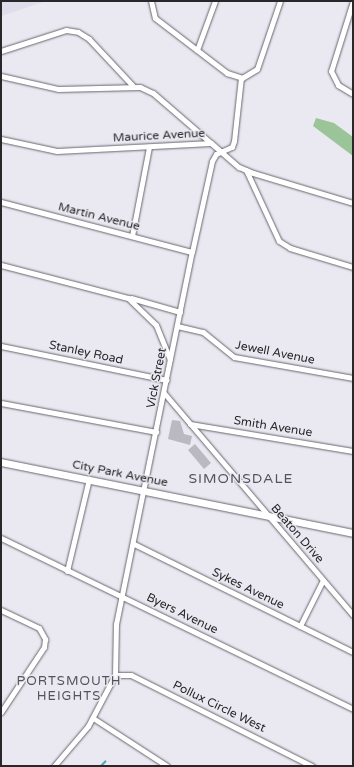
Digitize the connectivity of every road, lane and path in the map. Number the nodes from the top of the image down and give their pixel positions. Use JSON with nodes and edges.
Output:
{"nodes":[{"id":1,"x":150,"y":1,"type":"edge"},
{"id":2,"x":215,"y":1,"type":"edge"},
{"id":3,"x":280,"y":1,"type":"edge"},
{"id":4,"x":353,"y":1,"type":"edge"},
{"id":5,"x":196,"y":50,"type":"junction"},
{"id":6,"x":1,"y":51,"type":"edge"},
{"id":7,"x":1,"y":76,"type":"edge"},
{"id":8,"x":241,"y":78,"type":"junction"},
{"id":9,"x":133,"y":86,"type":"junction"},
{"id":10,"x":353,"y":94,"type":"edge"},
{"id":11,"x":1,"y":139,"type":"edge"},
{"id":12,"x":211,"y":143,"type":"junction"},
{"id":13,"x":148,"y":147,"type":"junction"},
{"id":14,"x":221,"y":152,"type":"junction"},
{"id":15,"x":246,"y":170,"type":"junction"},
{"id":16,"x":1,"y":202,"type":"edge"},
{"id":17,"x":353,"y":203,"type":"edge"},
{"id":18,"x":132,"y":236,"type":"junction"},
{"id":19,"x":192,"y":252,"type":"junction"},
{"id":20,"x":1,"y":265,"type":"edge"},
{"id":21,"x":353,"y":267,"type":"edge"},
{"id":22,"x":128,"y":298,"type":"junction"},
{"id":23,"x":180,"y":312,"type":"junction"},
{"id":24,"x":178,"y":326,"type":"junction"},
{"id":25,"x":1,"y":346,"type":"edge"},
{"id":26,"x":171,"y":359,"type":"junction"},
{"id":27,"x":353,"y":378,"type":"edge"},
{"id":28,"x":167,"y":380,"type":"junction"},
{"id":29,"x":164,"y":393,"type":"junction"},
{"id":30,"x":1,"y":403,"type":"edge"},
{"id":31,"x":190,"y":424,"type":"junction"},
{"id":32,"x":156,"y":432,"type":"junction"},
{"id":33,"x":353,"y":451,"type":"edge"},
{"id":34,"x":1,"y":462,"type":"edge"},
{"id":35,"x":88,"y":479,"type":"junction"},
{"id":36,"x":143,"y":490,"type":"junction"},
{"id":37,"x":267,"y":515,"type":"junction"},
{"id":38,"x":353,"y":533,"type":"edge"},
{"id":39,"x":1,"y":538,"type":"edge"},
{"id":40,"x":134,"y":544,"type":"junction"},
{"id":41,"x":68,"y":571,"type":"junction"},
{"id":42,"x":323,"y":580,"type":"junction"},
{"id":43,"x":122,"y":597,"type":"junction"},
{"id":44,"x":1,"y":610,"type":"edge"},
{"id":45,"x":353,"y":615,"type":"edge"},
{"id":46,"x":300,"y":626,"type":"junction"},
{"id":47,"x":353,"y":652,"type":"edge"},
{"id":48,"x":115,"y":675,"type":"junction"},
{"id":49,"x":353,"y":709,"type":"edge"},
{"id":50,"x":1,"y":712,"type":"edge"},
{"id":51,"x":93,"y":718,"type":"junction"},
{"id":52,"x":54,"y":766,"type":"edge"},
{"id":53,"x":167,"y":766,"type":"edge"},
{"id":54,"x":312,"y":766,"type":"edge"}],
"edges":[{"from":1,"to":5,"type":"street"},
{"from":2,"to":5,"type":"street"},
{"from":3,"to":8,"type":"street"},
{"from":4,"to":10,"type":"street"},
{"from":5,"to":8,"type":"street"},
{"from":6,"to":9,"type":"street"},
{"from":7,"to":9,"type":"street"},
{"from":8,"to":14,"type":"street","name":"Vick Street"},
{"from":9,"to":12,"type":"street"},
{"from":11,"to":13,"type":"street","name":"Maurice Avenue"},
{"from":12,"to":13,"type":"street","name":"Maurice Avenue"},
{"from":12,"to":14,"type":"street","name":"Maurice Avenue"},
{"from":13,"to":18,"type":"street"},
{"from":14,"to":15,"type":"street","name":"Maurice Avenue"},
{"from":14,"to":19,"type":"street","name":"Vick Street"},
{"from":15,"to":17,"type":"street","name":"Maurice Avenue"},
{"from":15,"to":21,"type":"street"},
{"from":16,"to":18,"type":"street","name":"Martin Avenue"},
{"from":18,"to":19,"type":"street","name":"Martin Avenue"},
{"from":19,"to":23,"type":"street","name":"Vick Street"},
{"from":20,"to":22,"type":"street"},
{"from":22,"to":23,"type":"street"},
{"from":22,"to":26,"type":"street"},
{"from":23,"to":24,"type":"street","name":"Vick Street"},
{"from":24,"to":26,"type":"street","name":"Vick Street"},
{"from":24,"to":27,"type":"street","name":"Jewell Avenue"},
{"from":25,"to":28,"type":"street","name":"Stanley Road"},
{"from":26,"to":28,"type":"street","name":"Vick Street"},
{"from":28,"to":29,"type":"street","name":"Vick Street"},
{"from":29,"to":31,"type":"street","name":"Beaton Drive"},
{"from":29,"to":32,"type":"street","name":"Vick Street"},
{"from":30,"to":32,"type":"street"},
{"from":31,"to":33,"type":"street","name":"Smith Avenue"},
{"from":31,"to":37,"type":"street","name":"Beaton Drive"},
{"from":32,"to":36,"type":"street","name":"Vick Street"},
{"from":34,"to":35,"type":"street","name":"City Park Avenue"},
{"from":35,"to":36,"type":"street","name":"City Park Avenue"},
{"from":35,"to":41,"type":"street"},
{"from":36,"to":37,"type":"street","name":"City Park Avenue"},
{"from":36,"to":40,"type":"street","name":"Vick Street"},
{"from":37,"to":38,"type":"street","name":"City Park Avenue"},
{"from":37,"to":42,"type":"street","name":"Beaton Drive"},
{"from":39,"to":41,"type":"street","name":"Byers Avenue"},
{"from":40,"to":43,"type":"street","name":"Vick Street"},
{"from":40,"to":46,"type":"street","name":"Sykes Avenue"},
{"from":41,"to":43,"type":"street","name":"Byers Avenue"},
{"from":42,"to":45,"type":"street","name":"Beaton Drive"},
{"from":42,"to":46,"type":"street"},
{"from":43,"to":48,"type":"street","name":"Vick Street"},
{"from":43,"to":49,"type":"street","name":"Byers Avenue"},
{"from":44,"to":50,"type":"street"},
{"from":46,"to":47,"type":"street","name":"Sykes Avenue"},
{"from":48,"to":51,"type":"street","name":"Vick Street"},
{"from":48,"to":54,"type":"street","name":"Pollux Circle West"},
{"from":51,"to":52,"type":"street","name":"Vick Street"},
{"from":51,"to":53,"type":"street"}]}
